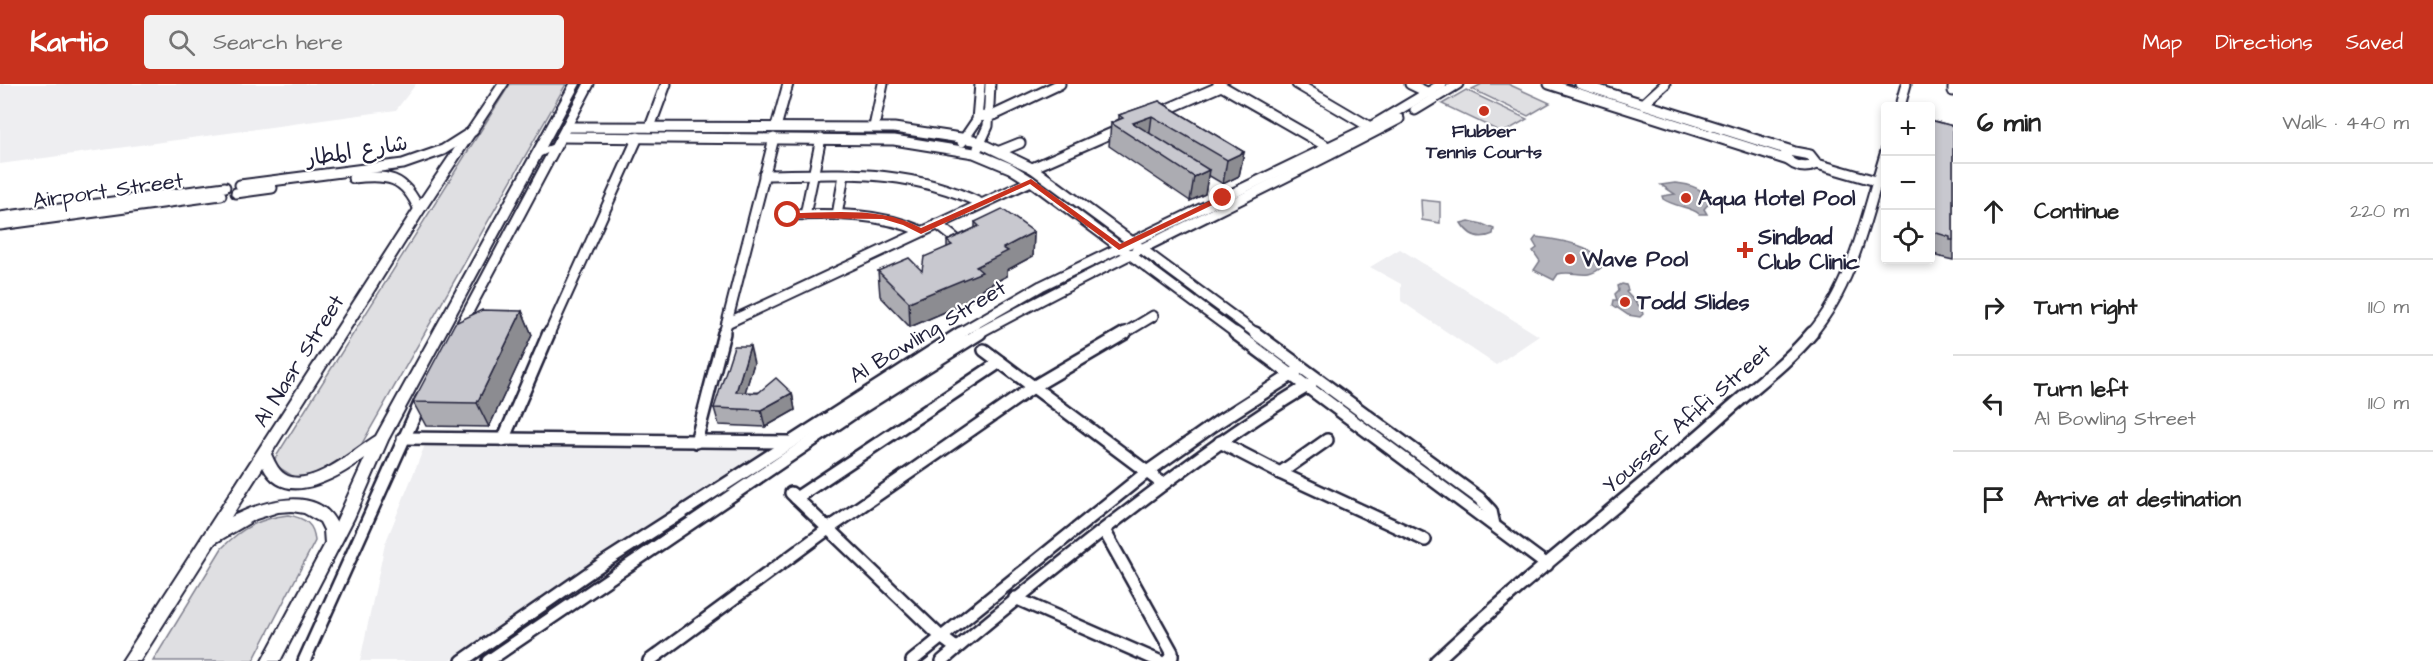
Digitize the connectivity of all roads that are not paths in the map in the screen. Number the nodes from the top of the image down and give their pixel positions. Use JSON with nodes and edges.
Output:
{"nodes":[{"id":1,"x":503,"y":84,"type":"edge"},
{"id":2,"x":589,"y":84,"type":"edge"},
{"id":3,"x":666,"y":84,"type":"edge"},
{"id":4,"x":788,"y":84,"type":"edge"},
{"id":5,"x":883,"y":84,"type":"edge"},
{"id":6,"x":980,"y":84,"type":"edge"},
{"id":7,"x":990,"y":84,"type":"edge"},
{"id":8,"x":1048,"y":84,"type":"edge"},
{"id":9,"x":1060,"y":84,"type":"edge"},
{"id":10,"x":1297,"y":84,"type":"edge"},
{"id":11,"x":1410,"y":84,"type":"edge"},
{"id":12,"x":1442,"y":84,"type":"edge"},
{"id":13,"x":1458,"y":84,"type":"edge"},
{"id":14,"x":1549,"y":84,"type":"edge"},
{"id":15,"x":1580,"y":84,"type":"edge"},
{"id":16,"x":1665,"y":84,"type":"edge"},
{"id":17,"x":1906,"y":84,"type":"edge"},
{"id":18,"x":1219,"y":85,"type":"edge"},
{"id":19,"x":575,"y":94,"type":"edge"},
{"id":20,"x":1432,"y":95,"type":"junction"},
{"id":21,"x":1622,"y":98,"type":"junction"},
{"id":22,"x":1901,"y":102,"type":"edge"},
{"id":23,"x":1643,"y":104,"type":"junction"},
{"id":24,"x":1615,"y":106,"type":"junction"},
{"id":25,"x":1654,"y":107,"type":"junction"},
{"id":26,"x":989,"y":114,"type":"junction"},
{"id":27,"x":978,"y":115,"type":"junction"},
{"id":28,"x":1148,"y":117,"type":"edge"},
{"id":29,"x":1651,"y":117,"type":"junction"},
{"id":30,"x":1127,"y":126,"type":"edge"},
{"id":31,"x":590,"y":127,"type":"junction"},
{"id":32,"x":650,"y":127,"type":"junction"},
{"id":33,"x":776,"y":127,"type":"junction"},
{"id":34,"x":874,"y":127,"type":"junction"},
{"id":35,"x":1370,"y":127,"type":"junction"},
{"id":36,"x":473,"y":130,"type":"junction"},
{"id":37,"x":561,"y":136,"type":"junction"},
{"id":38,"x":585,"y":137,"type":"junction"},
{"id":39,"x":638,"y":137,"type":"junction"},
{"id":40,"x":774,"y":138,"type":"junction"},
{"id":41,"x":821,"y":138,"type":"junction"},
{"id":42,"x":966,"y":138,"type":"junction"},
{"id":43,"x":982,"y":143,"type":"junction"},
{"id":44,"x":1020,"y":143,"type":"dead end"},
{"id":45,"x":1328,"y":147,"type":"junction"},
{"id":46,"x":955,"y":148,"type":"junction"},
{"id":47,"x":1000,"y":151,"type":"junction"},
{"id":48,"x":1792,"y":151,"type":"junction"},
{"id":49,"x":974,"y":153,"type":"junction"},
{"id":50,"x":537,"y":154,"type":"junction"},
{"id":51,"x":1884,"y":156,"type":"edge"},
{"id":52,"x":1788,"y":160,"type":"junction"},
{"id":53,"x":1816,"y":164,"type":"junction"},
{"id":54,"x":1032,"y":168,"type":"junction"},
{"id":55,"x":1288,"y":172,"type":"junction"},
{"id":56,"x":764,"y":175,"type":"junction"},
{"id":57,"x":814,"y":175,"type":"junction"},
{"id":58,"x":844,"y":175,"type":"junction"},
{"id":59,"x":1031,"y":181,"type":"junction"},
{"id":60,"x":1876,"y":181,"type":"junction"},
{"id":61,"x":298,"y":182,"type":"junction"},
{"id":62,"x":238,"y":189,"type":"dead end"},
{"id":63,"x":223,"y":191,"type":"dead end"},
{"id":64,"x":152,"y":201,"type":"junction"},
{"id":65,"x":981,"y":203,"type":"junction"},
{"id":66,"x":419,"y":210,"type":"junction"},
{"id":67,"x":788,"y":215,"type":"dead end"},
{"id":68,"x":805,"y":215,"type":"junction"},
{"id":69,"x":837,"y":215,"type":"junction"},
{"id":70,"x":0,"y":217,"type":"edge"},
{"id":71,"x":937,"y":224,"type":"junction"},
{"id":72,"x":0,"y":225,"type":"edge"},
{"id":73,"x":921,"y":231,"type":"junction"},
{"id":74,"x":1136,"y":245,"type":"junction"},
{"id":75,"x":966,"y":247,"type":"edge"},
{"id":76,"x":1119,"y":247,"type":"junction"},
{"id":77,"x":1129,"y":254,"type":"junction"},
{"id":78,"x":1152,"y":316,"type":"dead end"},
{"id":79,"x":727,"y":323,"type":"junction"},
{"id":80,"x":968,"y":334,"type":"junction"},
{"id":81,"x":452,"y":341,"type":"edge"},
{"id":82,"x":984,"y":350,"type":"dead end"},
{"id":83,"x":1000,"y":362,"type":"junction"},
{"id":84,"x":1304,"y":368,"type":"junction"},
{"id":85,"x":1291,"y":376,"type":"junction"},
{"id":86,"x":1319,"y":379,"type":"junction"},
{"id":87,"x":1307,"y":386,"type":"junction"},
{"id":88,"x":1033,"y":387,"type":"junction"},
{"id":89,"x":426,"y":392,"type":"edge"},
{"id":90,"x":404,"y":438,"type":"junction"},
{"id":91,"x":381,"y":440,"type":"junction"},
{"id":92,"x":503,"y":440,"type":"junction"},
{"id":93,"x":1328,"y":440,"type":"dead end"},
{"id":94,"x":696,"y":442,"type":"junction"},
{"id":95,"x":788,"y":442,"type":"junction"},
{"id":96,"x":1220,"y":442,"type":"junction"},
{"id":97,"x":264,"y":455,"type":"junction"},
{"id":98,"x":758,"y":461,"type":"junction"},
{"id":99,"x":767,"y":471,"type":"junction"},
{"id":100,"x":1147,"y":472,"type":"junction"},
{"id":101,"x":1280,"y":473,"type":"junction"},
{"id":102,"x":1163,"y":484,"type":"junction"},
{"id":103,"x":1494,"y":525,"type":"junction"},
{"id":104,"x":828,"y":529,"type":"junction"},
{"id":105,"x":1104,"y":530,"type":"junction"},
{"id":106,"x":1425,"y":540,"type":"dead end"},
{"id":107,"x":331,"y":546,"type":"junction"},
{"id":108,"x":203,"y":549,"type":"junction"},
{"id":109,"x":1547,"y":565,"type":"junction"},
{"id":110,"x":1015,"y":598,"type":"junction"},
{"id":111,"x":940,"y":636,"type":"junction"},
{"id":112,"x":956,"y":648,"type":"junction"},
{"id":113,"x":131,"y":661,"type":"edge"},
{"id":114,"x":271,"y":661,"type":"edge"},
{"id":115,"x":304,"y":661,"type":"edge"},
{"id":116,"x":462,"y":661,"type":"edge"},
{"id":117,"x":488,"y":661,"type":"edge"},
{"id":118,"x":649,"y":661,"type":"edge"},
{"id":119,"x":912,"y":661,"type":"edge"},
{"id":120,"x":942,"y":661,"type":"edge"},
{"id":121,"x":1159,"y":661,"type":"edge"},
{"id":122,"x":1169,"y":661,"type":"edge"},
{"id":123,"x":1436,"y":661,"type":"edge"}],
"edges":[{"from":1,"to":36,"type":"main road","name":"Al Nasr Street"},
{"from":2,"to":19,"type":"street"},
{"from":3,"to":32,"type":"street"},
{"from":4,"to":33,"type":"street"},
{"from":5,"to":34,"type":"street"},
{"from":6,"to":27,"type":"street"},
{"from":7,"to":26,"type":"street"},
{"from":8,"to":26,"type":"street"},
{"from":9,"to":26,"type":"street"},
{"from":10,"to":35,"type":"street"},
{"from":11,"to":20,"type":"street"},
{"from":12,"to":20,"type":"street","name":"Al Bowling Street"},
{"from":13,"to":20,"type":"street","name":"Al Bowling Street"},
{"from":14,"to":24,"type":"street"},
{"from":15,"to":21,"type":"street"},
{"from":16,"to":23,"type":"street"},
{"from":17,"to":22,"type":"street"},
{"from":18,"to":28,"type":"street"},
{"from":18,"to":45,"type":"street"},
{"from":19,"to":37,"type":"street"},
{"from":19,"to":50,"type":"main road"},
{"from":20,"to":35,"type":"street","name":"Al Bowling Street"},
{"from":20,"to":55,"type":"street","name":"Al Bowling Street"},
{"from":21,"to":23,"type":"street"},
{"from":21,"to":24,"type":"street"},
{"from":23,"to":25,"type":"street"},
{"from":24,"to":29,"type":"street"},
{"from":25,"to":29,"type":"street"},
{"from":25,"to":48,"type":"street"},
{"from":26,"to":27,"type":"street"},
{"from":26,"to":43,"type":"street"},
{"from":27,"to":42,"type":"street"},
{"from":29,"to":52,"type":"street"},
{"from":30,"to":54,"type":"street"},
{"from":31,"to":32,"type":"street"},
{"from":31,"to":37,"type":"street"},
{"from":31,"to":38,"type":"street"},
{"from":32,"to":33,"type":"street"},
{"from":33,"to":34,"type":"street"},
{"from":34,"to":42,"type":"street"},
{"from":35,"to":45,"type":"street","name":"Al Bowling Street"},
{"from":36,"to":61,"type":"street","name":"شارع المطار"},
{"from":36,"to":66,"type":"main road","name":"Al Nasr Street"},
{"from":37,"to":38,"type":"street"},
{"from":37,"to":50,"type":"main road"},
{"from":37,"to":81,"type":"street"},
{"from":38,"to":39,"type":"street"},
{"from":39,"to":40,"type":"street"},
{"from":39,"to":92,"type":"street"},
{"from":40,"to":41,"type":"street"},
{"from":40,"to":56,"type":"street"},
{"from":41,"to":46,"type":"street"},
{"from":41,"to":57,"type":"street"},
{"from":42,"to":43,"type":"street"},
{"from":42,"to":46,"type":"street"},
{"from":43,"to":47,"type":"street"},
{"from":43,"to":49,"type":"street"},
{"from":44,"to":47,"type":"street"},
{"from":45,"to":55,"type":"street","name":"Al Bowling Street"},
{"from":46,"to":49,"type":"street"},
{"from":47,"to":54,"type":"street"},
{"from":48,"to":52,"type":"street"},
{"from":48,"to":53,"type":"street"},
{"from":49,"to":59,"type":"street"},
{"from":50,"to":91,"type":"main road"},
{"from":51,"to":60,"type":"street","name":"Youssef Afifi Street"},
{"from":52,"to":53,"type":"street"},
{"from":53,"to":60,"type":"street"},
{"from":54,"to":74,"type":"street"},
{"from":55,"to":74,"type":"street","name":"Al Bowling Street"},
{"from":56,"to":57,"type":"street"},
{"from":56,"to":79,"type":"street"},
{"from":57,"to":58,"type":"street"},
{"from":57,"to":68,"type":"street"},
{"from":58,"to":65,"type":"street"},
{"from":58,"to":69,"type":"street"},
{"from":59,"to":65,"type":"street"},
{"from":59,"to":76,"type":"street"},
{"from":60,"to":109,"type":"street","name":"Youssef Afifi Street"},
{"from":61,"to":62,"type":"street"},
{"from":61,"to":66,"type":"street"},
{"from":63,"to":64,"type":"street","name":"Airport Street"},
{"from":64,"to":70,"type":"street"},
{"from":64,"to":72,"type":"street","name":"Airport Street"},
{"from":65,"to":71,"type":"street"},
{"from":66,"to":97,"type":"main road","name":"Al Nasr Street"},
{"from":67,"to":68,"type":"street"},
{"from":68,"to":69,"type":"street"},
{"from":69,"to":73,"type":"street"},
{"from":71,"to":73,"type":"street"},
{"from":71,"to":75,"type":"street"},
{"from":73,"to":79,"type":"street"},
{"from":74,"to":76,"type":"street","name":"Al Bowling Street"},
{"from":74,"to":77,"type":"street","name":"Al Bowling Street"},
{"from":74,"to":84,"type":"street"},
{"from":76,"to":77,"type":"street"},
{"from":76,"to":80,"type":"street","name":"Al Bowling Street"},
{"from":77,"to":80,"type":"street","name":"Al Bowling Street"},
{"from":77,"to":85,"type":"street"},
{"from":78,"to":88,"type":"street"},
{"from":79,"to":94,"type":"street"},
{"from":80,"to":95,"type":"street","name":"Al Bowling Street"},
{"from":80,"to":99,"type":"street","name":"Al Bowling Street"},
{"from":82,"to":83,"type":"street"},
{"from":83,"to":88,"type":"street"},
{"from":83,"to":104,"type":"street"},
{"from":84,"to":85,"type":"street"},
{"from":84,"to":86,"type":"street"},
{"from":85,"to":87,"type":"street"},
{"from":85,"to":100,"type":"street"},
{"from":86,"to":87,"type":"street"},
{"from":86,"to":103,"type":"street"},
{"from":87,"to":96,"type":"street"},
{"from":87,"to":103,"type":"street"},
{"from":88,"to":100,"type":"street"},
{"from":88,"to":104,"type":"street"},
{"from":89,"to":90,"type":"street"},
{"from":90,"to":92,"type":"street"},
{"from":90,"to":115,"type":"street"},
{"from":91,"to":97,"type":"main road"},
{"from":91,"to":107,"type":"main road"},
{"from":92,"to":94,"type":"street"},
{"from":93,"to":101,"type":"street"},
{"from":94,"to":95,"type":"street"},
{"from":95,"to":98,"type":"street","name":"Al Bowling Street"},
{"from":96,"to":101,"type":"street"},
{"from":96,"to":102,"type":"street"},
{"from":97,"to":108,"type":"main road","name":"Al Nasr Street"},
{"from":98,"to":99,"type":"street"},
{"from":98,"to":116,"type":"street","name":"Al Bowling Street"},
{"from":99,"to":117,"type":"street","name":"Al Bowling Street"},
{"from":100,"to":102,"type":"street"},
{"from":100,"to":111,"type":"street"},
{"from":101,"to":106,"type":"street"},
{"from":102,"to":105,"type":"street"},
{"from":103,"to":109,"type":"street"},
{"from":104,"to":111,"type":"street"},
{"from":104,"to":118,"type":"street"},
{"from":105,"to":110,"type":"street"},
{"from":105,"to":122,"type":"street"},
{"from":107,"to":108,"type":"main road"},
{"from":107,"to":114,"type":"main road"},
{"from":108,"to":113,"type":"main road","name":"Al Nasr Street"},
{"from":109,"to":123,"type":"street","name":"Youssef Afifi Street"},
{"from":110,"to":112,"type":"street"},
{"from":110,"to":121,"type":"street"},
{"from":111,"to":112,"type":"street"},
{"from":111,"to":119,"type":"street"},
{"from":112,"to":120,"type":"street"}]}
